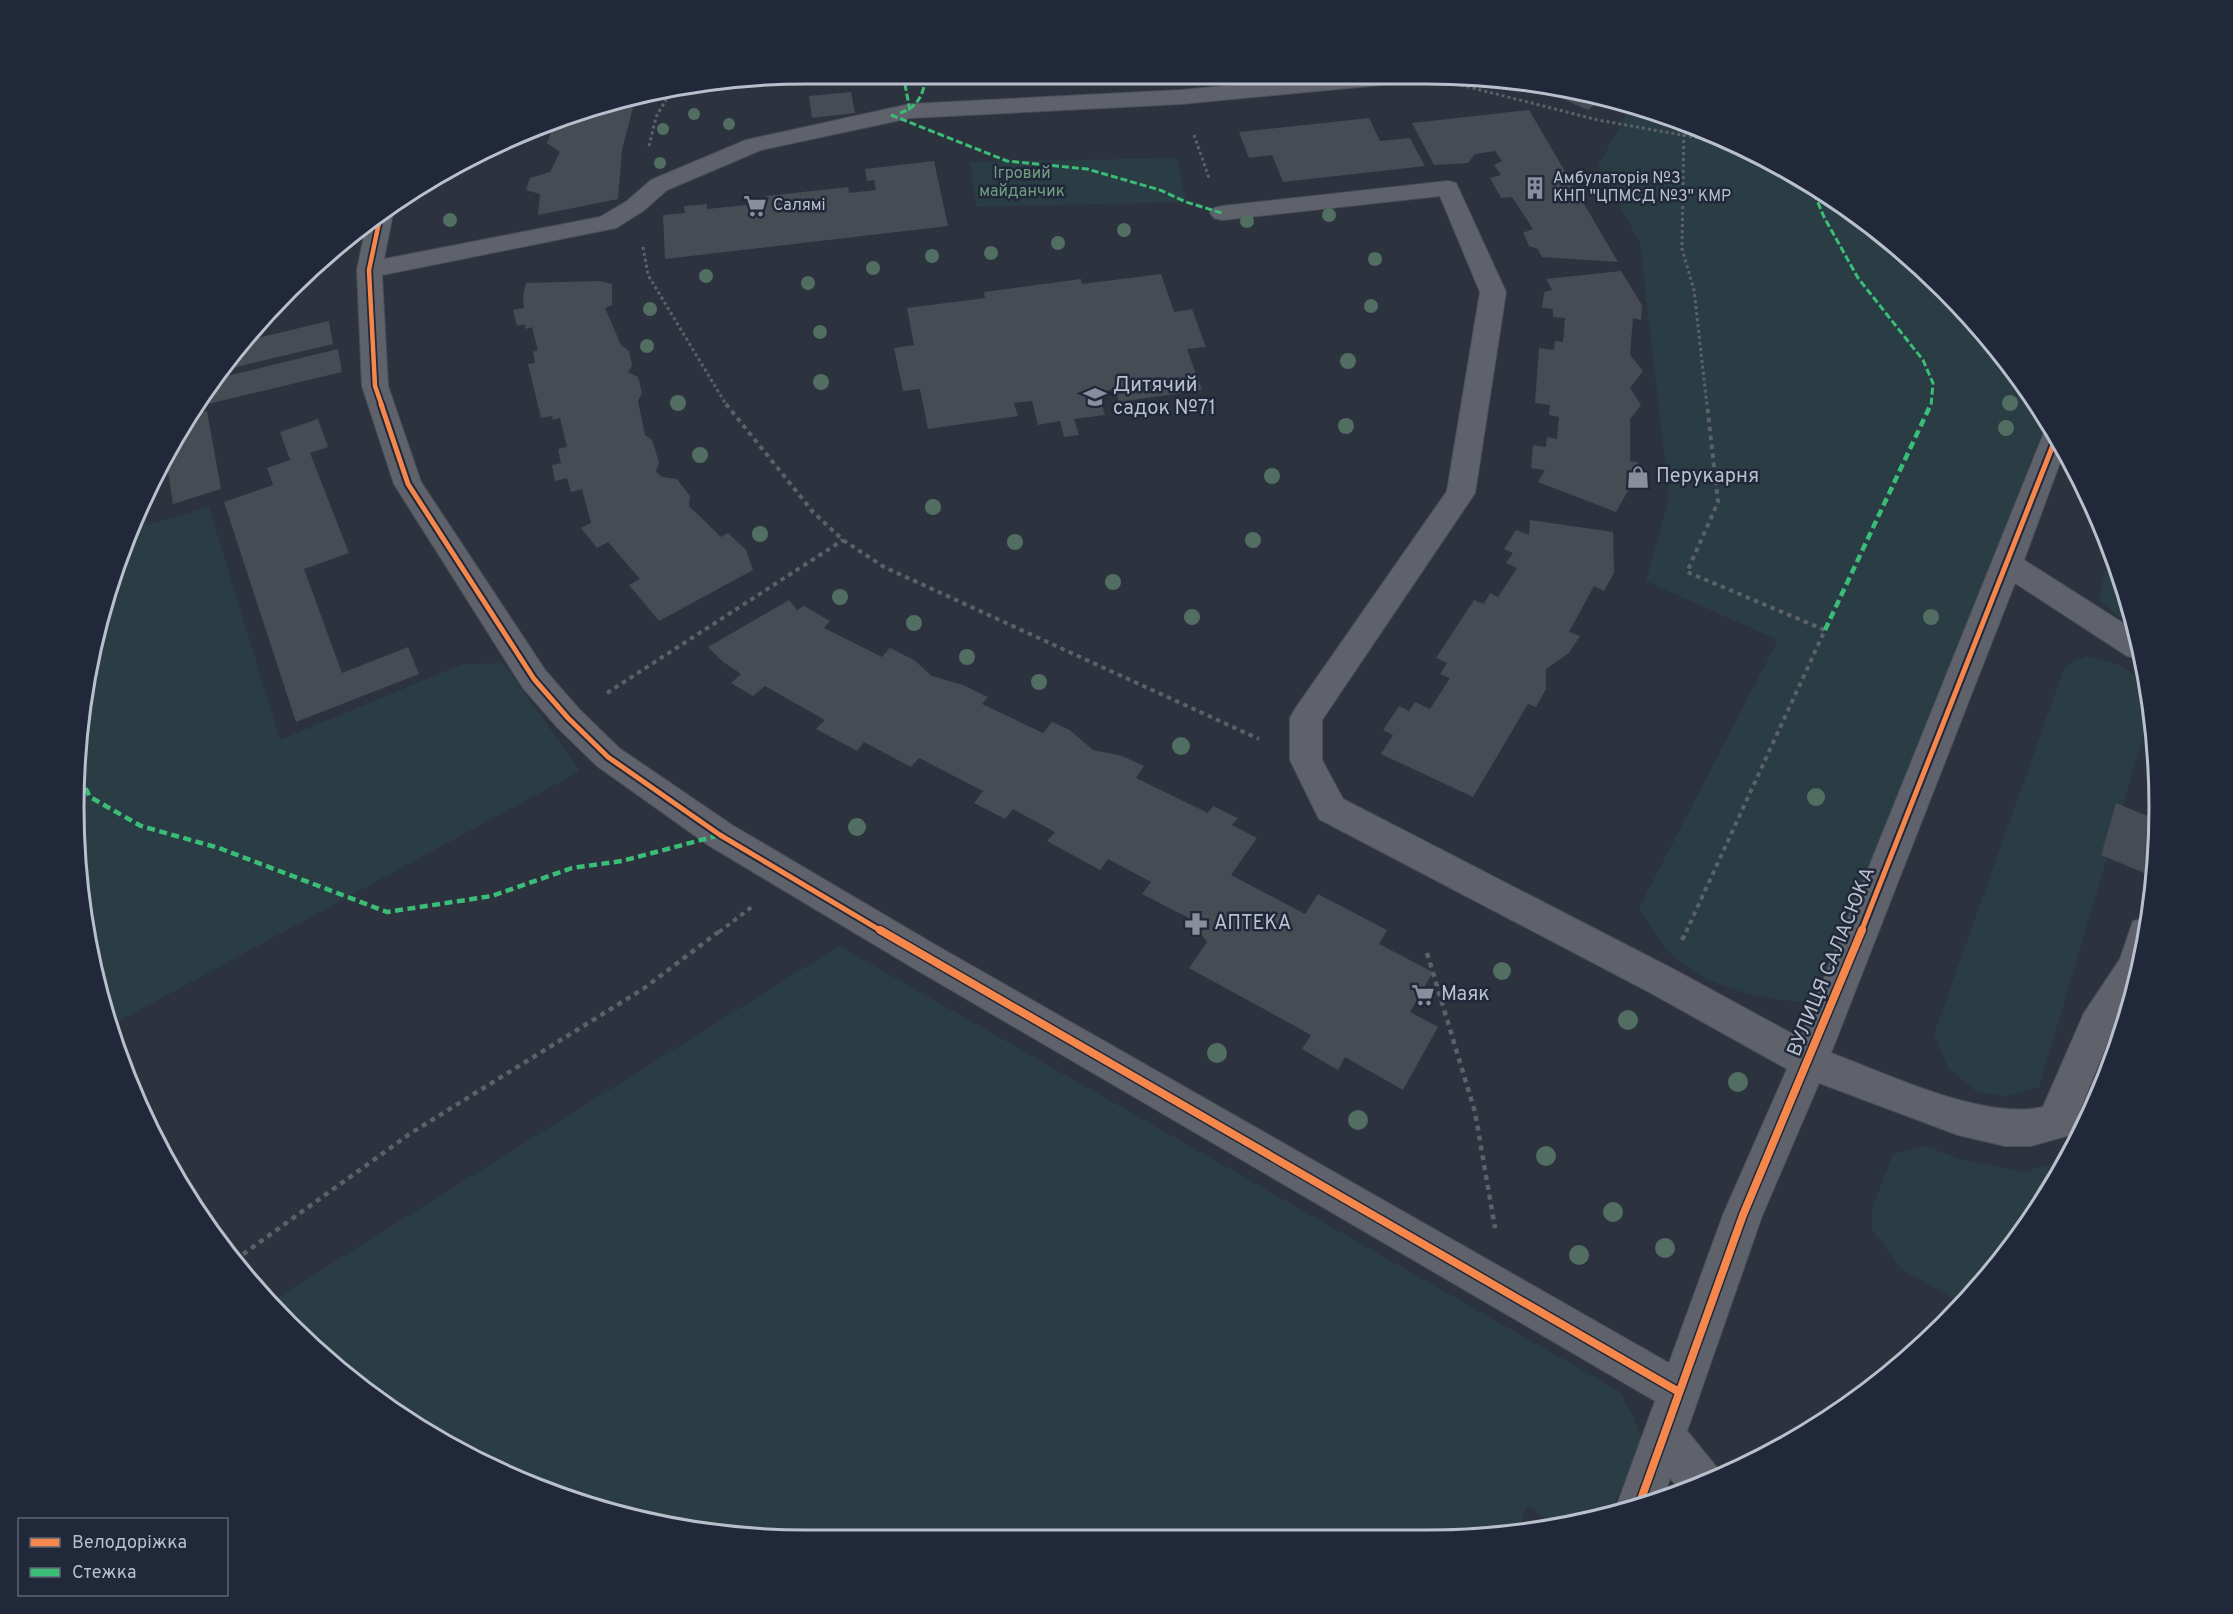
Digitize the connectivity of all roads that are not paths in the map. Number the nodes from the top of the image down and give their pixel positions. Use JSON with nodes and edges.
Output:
{"nodes":[{"id":1,"x":1317,"y":84,"type":"edge"},
{"id":2,"x":1222,"y":213,"type":"road end"},
{"id":3,"x":379,"y":225,"type":"edge"},
{"id":4,"x":369,"y":270,"type":"junction"},
{"id":5,"x":2052,"y":447,"type":"edge"},
{"id":6,"x":2008,"y":564,"type":"junction"},
{"id":7,"x":2129,"y":642,"type":"edge"},
{"id":8,"x":2129,"y":971,"type":"edge"},
{"id":9,"x":1809,"y":1062,"type":"junction"},
{"id":10,"x":1679,"y":1392,"type":"junction"},
{"id":11,"x":1665,"y":1439,"type":"junction"},
{"id":12,"x":1697,"y":1477,"type":"edge"},
{"id":13,"x":1642,"y":1497,"type":"edge"}],
"edges":[{"from":1,"to":4,"type":"street"},
{"from":2,"to":9,"type":"street"},
{"from":3,"to":4,"type":"street"},
{"from":4,"to":10,"type":"street"},
{"from":5,"to":6,"type":"street","name":"ВУЛИЦЯ САЛАСЮКА"},
{"from":6,"to":7,"type":"street"},
{"from":6,"to":9,"type":"street","name":"ВУЛИЦЯ САЛАСЮКА"},
{"from":8,"to":9,"type":"street"},
{"from":9,"to":10,"type":"street","name":"ВУЛИЦЯ САЛАСЮКА"},
{"from":10,"to":11,"type":"street","name":"ВУЛИЦЯ САЛАСЮКА"},
{"from":11,"to":12,"type":"street"},
{"from":11,"to":13,"type":"street","name":"ВУЛИЦЯ САЛАСЮКА"}]}
